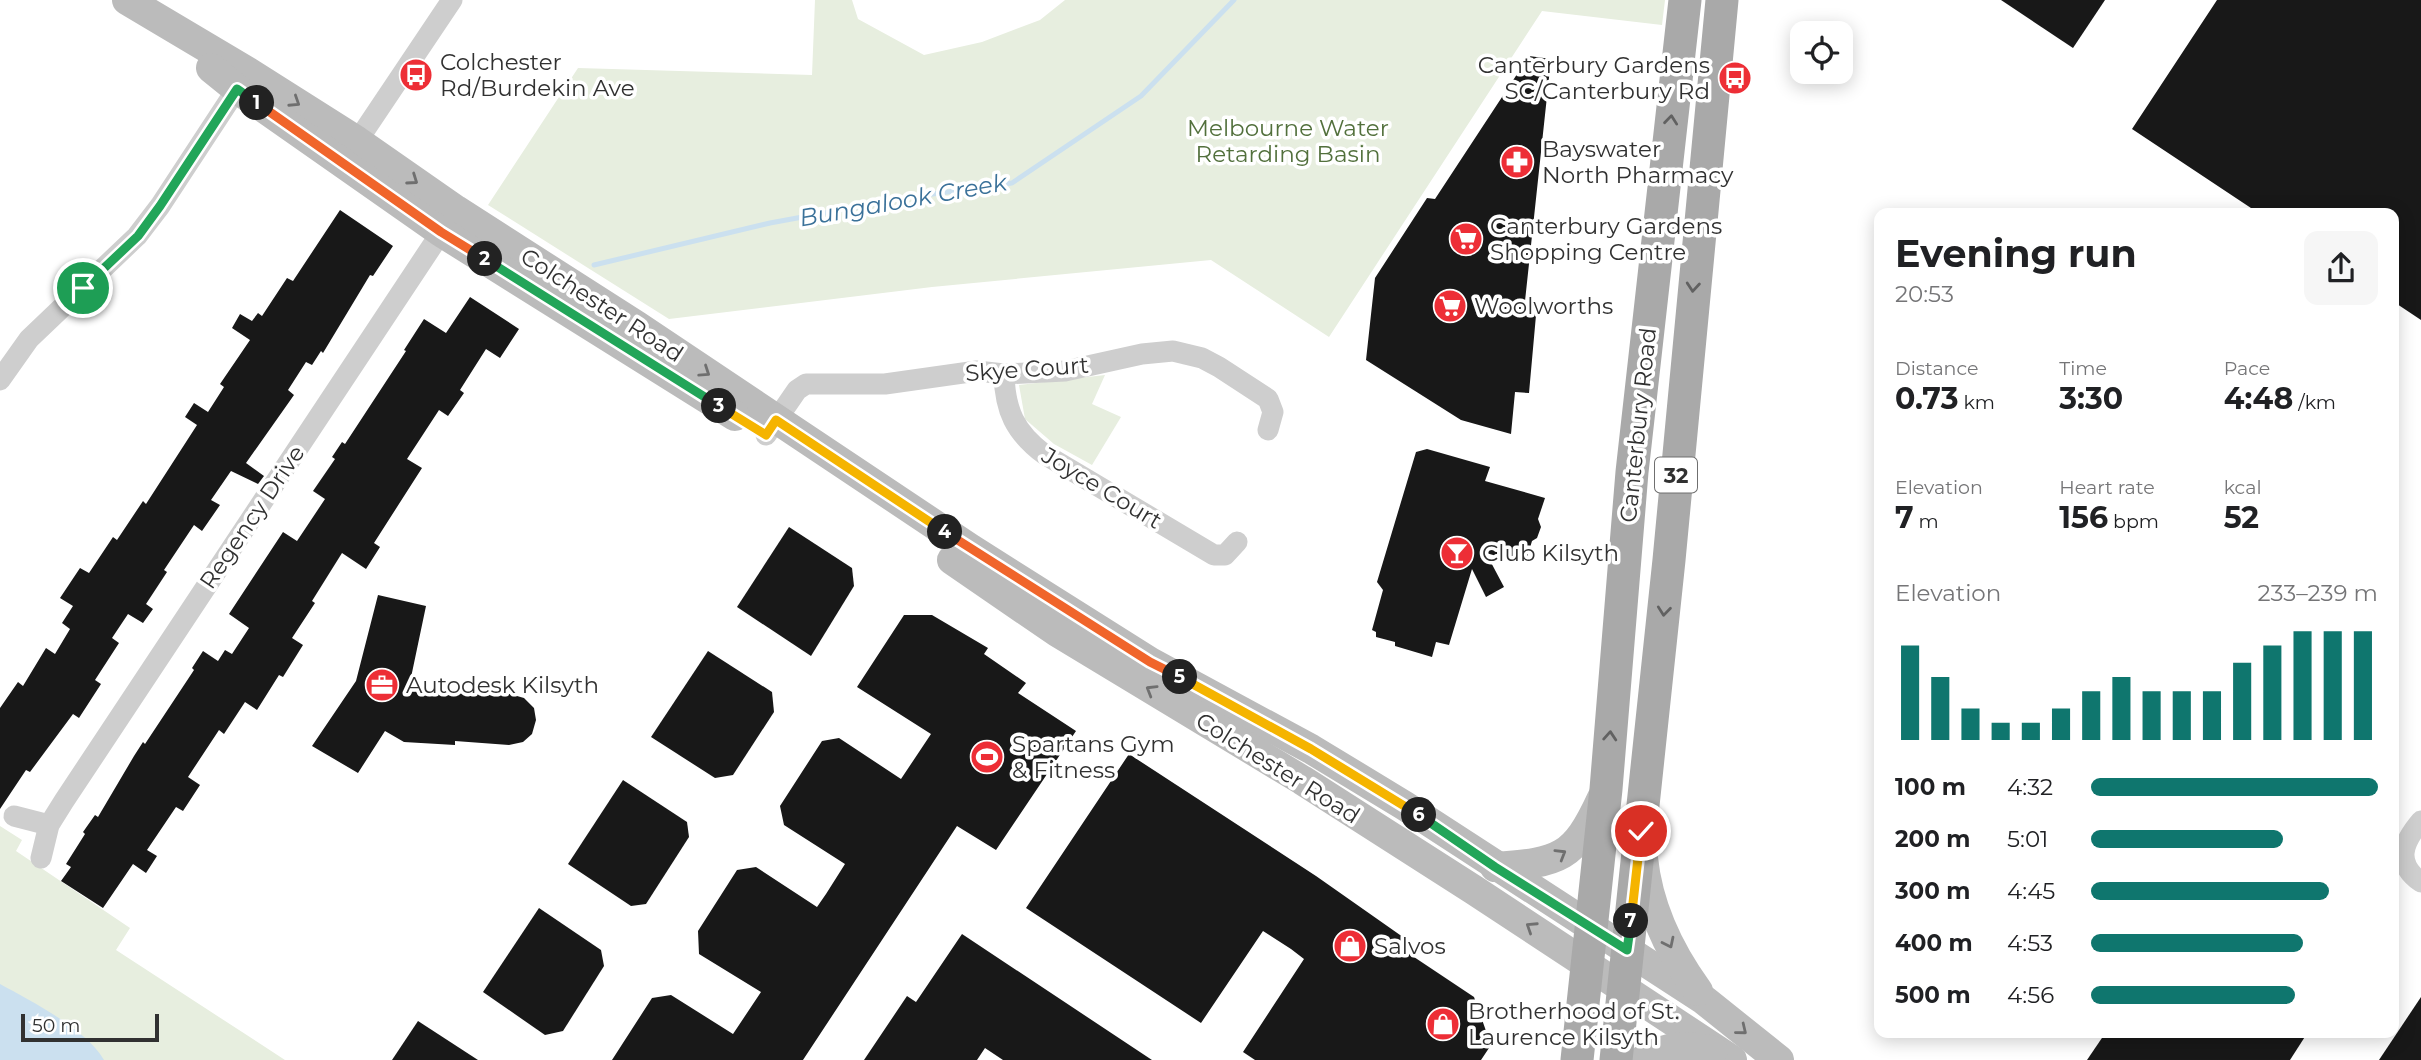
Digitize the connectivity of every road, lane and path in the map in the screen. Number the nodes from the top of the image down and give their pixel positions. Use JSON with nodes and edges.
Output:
{"nodes":[{"id":1,"x":452,"y":0,"type":"edge"},
{"id":2,"x":1685,"y":0,"type":"edge"},
{"id":3,"x":1722,"y":0,"type":"edge"},
{"id":4,"x":129,"y":2,"type":"edge"},
{"id":5,"x":243,"y":81,"type":"junction"},
{"id":6,"x":350,"y":152,"type":"junction"},
{"id":7,"x":1661,"y":209,"type":"junction"},
{"id":8,"x":1700,"y":215,"type":"junction"},
{"id":9,"x":449,"y":221,"type":"junction"},
{"id":10,"x":1004,"y":374,"type":"junction"},
{"id":11,"x":0,"y":380,"type":"edge"},
{"id":12,"x":771,"y":428,"type":"junction"},
{"id":13,"x":1268,"y":430,"type":"dead end"},
{"id":14,"x":1626,"y":540,"type":"junction"},
{"id":15,"x":1670,"y":544,"type":"junction"},
{"id":16,"x":1228,"y":548,"type":"dead end"},
{"id":17,"x":1606,"y":789,"type":"junction"},
{"id":18,"x":14,"y":816,"type":"dead end"},
{"id":19,"x":2421,"y":821,"type":"edge"},
{"id":20,"x":49,"y":825,"type":"junction"},
{"id":21,"x":1641,"y":831,"type":"junction"},
{"id":22,"x":41,"y":858,"type":"dead end"},
{"id":23,"x":1495,"y":867,"type":"junction"},
{"id":24,"x":2421,"y":882,"type":"edge"},
{"id":25,"x":1592,"y":926,"type":"junction"},
{"id":26,"x":1627,"y":950,"type":"junction"},
{"id":27,"x":1588,"y":965,"type":"junction"},
{"id":28,"x":1623,"y":988,"type":"junction"},
{"id":29,"x":1704,"y":1000,"type":"junction"},
{"id":30,"x":1726,"y":1056,"type":"edge"},
{"id":31,"x":1577,"y":1060,"type":"edge"},
{"id":32,"x":1616,"y":1060,"type":"edge"},
{"id":33,"x":1643,"y":1060,"type":"edge"},
{"id":34,"x":1779,"y":1060,"type":"edge"}],
"edges":[{"from":1,"to":6,"type":"street"},
{"from":7,"to":2,"type":"main road","name":"Canterbury Road","number":"32","one_way":true},
{"from":3,"to":8,"type":"main road","name":"Canterbury Road","number":"32"},
{"from":4,"to":5,"type":"main road","name":"Colchester Road"},
{"from":5,"to":6,"type":"main road","name":"Colchester Road"},
{"from":5,"to":11,"type":"street"},
{"from":6,"to":9,"type":"main road","name":"Colchester Road"},
{"from":7,"to":8,"type":"street"},
{"from":7,"to":14,"type":"main road","name":"Canterbury Road","number":"32"},
{"from":8,"to":15,"type":"main road","name":"Canterbury Road","number":"32","one_way":true},
{"from":9,"to":12,"type":"main road","name":"Colchester Road"},
{"from":9,"to":20,"type":"street","name":"Regency Drive"},
{"from":10,"to":12,"type":"street","name":"Skye Court"},
{"from":10,"to":13,"type":"street","name":"Skye Court"},
{"from":10,"to":16,"type":"street","name":"Joyce Court"},
{"from":12,"to":23,"type":"main road","name":"Colchester Road"},
{"from":27,"to":12,"type":"main road","name":"Colchester Road","one_way":true},
{"from":14,"to":15,"type":"main road"},
{"from":17,"to":14,"type":"main road","name":"Canterbury Road","number":"32","one_way":true},
{"from":15,"to":21,"type":"main road","name":"Canterbury Road","number":"32","one_way":true},
{"from":23,"to":17,"type":"main road","one_way":true},
{"from":17,"to":25,"type":"main road","name":"Canterbury Road","number":"32"},
{"from":18,"to":20,"type":"street"},
{"from":19,"to":24,"type":"street"},
{"from":20,"to":22,"type":"street","name":"Regency Drive"},
{"from":21,"to":26,"type":"main road","name":"Canterbury Road","number":"32"},
{"from":21,"to":29,"type":"main road","one_way":true},
{"from":23,"to":25,"type":"main road","name":"Colchester Road"},
{"from":25,"to":26,"type":"main road","name":"Colchester Road"},
{"from":25,"to":27,"type":"main road","name":"Canterbury Road","number":"32"},
{"from":26,"to":28,"type":"main road","name":"Canterbury Road","number":"32"},
{"from":26,"to":29,"type":"main road","name":"Colchester Road"},
{"from":27,"to":28,"type":"main road","name":"Colchester Road"},
{"from":27,"to":31,"type":"main road","name":"Canterbury Road","number":"32"},
{"from":28,"to":30,"type":"main road","name":"Colchester Road"},
{"from":28,"to":32,"type":"main road","name":"Canterbury Road","number":"32"},
{"from":29,"to":34,"type":"main road","name":"Colchester Road","one_way":true},
{"from":30,"to":33,"type":"main road"}]}
